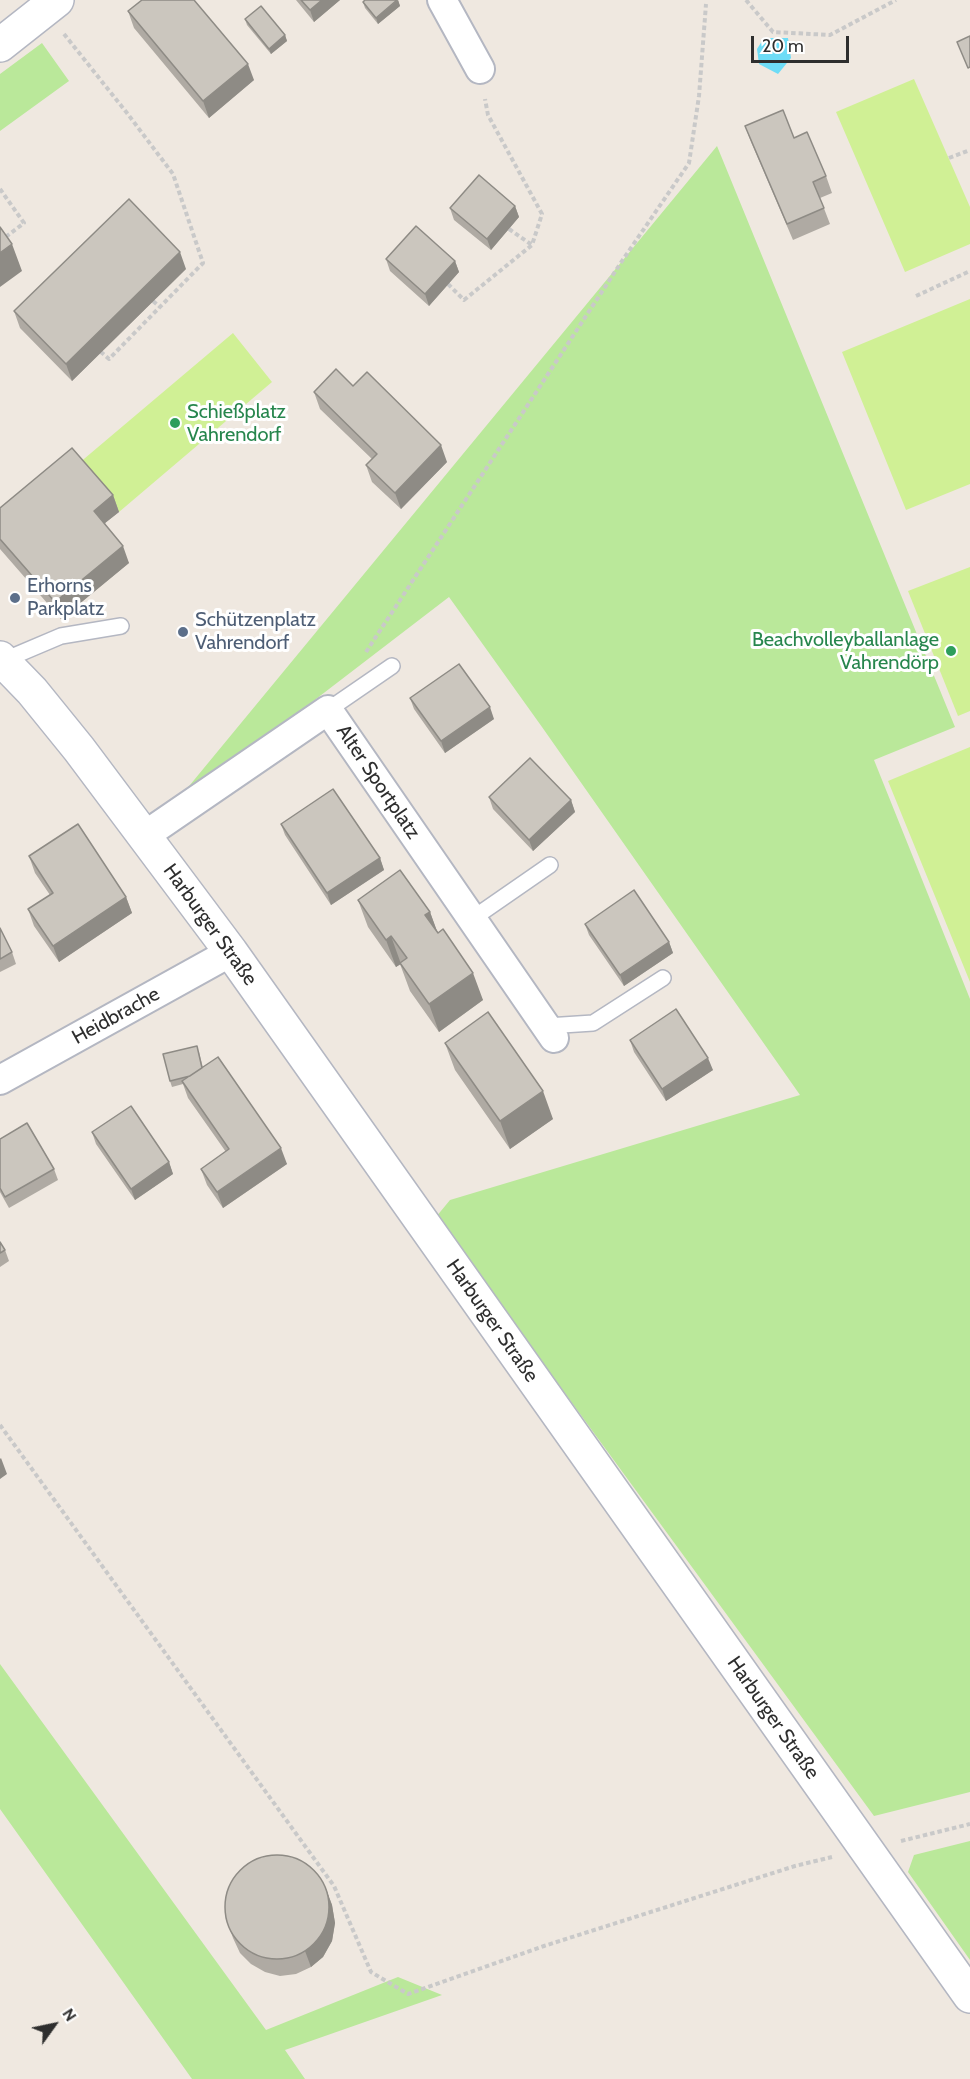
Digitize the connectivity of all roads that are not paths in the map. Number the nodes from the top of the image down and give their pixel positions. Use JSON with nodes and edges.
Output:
{"nodes":[{"id":1,"x":442,"y":0,"type":"edge"},
{"id":2,"x":51,"y":5,"type":"edge"},
{"id":3,"x":0,"y":45,"type":"edge"},
{"id":4,"x":480,"y":69,"type":"road end"},
{"id":5,"x":121,"y":626,"type":"dead end"},
{"id":6,"x":1,"y":659,"type":"edge"},
{"id":7,"x":392,"y":666,"type":"dead end"},
{"id":8,"x":328,"y":710,"type":"junction"},
{"id":9,"x":144,"y":837,"type":"junction"},
{"id":10,"x":550,"y":865,"type":"dead end"},
{"id":11,"x":472,"y":919,"type":"junction"},
{"id":12,"x":231,"y":952,"type":"junction"},
{"id":13,"x":663,"y":978,"type":"dead end"},
{"id":14,"x":550,"y":1032,"type":"joint"},
{"id":15,"x":0,"y":1080,"type":"edge"},
{"id":16,"x":970,"y":1995,"type":"edge"}],
"edges":[{"from":1,"to":4,"type":"street"},
{"from":2,"to":3,"type":"street"},
{"from":5,"to":6,"type":"lane"},
{"from":6,"to":9,"type":"street","name":"Harburger Straße"},
{"from":7,"to":8,"type":"lane"},
{"from":8,"to":9,"type":"street","name":"Alter Sportplatz"},
{"from":8,"to":11,"type":"street","name":"Alter Sportplatz"},
{"from":9,"to":12,"type":"street","name":"Harburger Straße"},
{"from":10,"to":11,"type":"lane"},
{"from":11,"to":14,"type":"street","name":"Alter Sportplatz"},
{"from":12,"to":15,"type":"street","name":"Heidbrache"},
{"from":12,"to":16,"type":"street","name":"Harburger Straße"},
{"from":13,"to":14,"type":"lane"}]}
